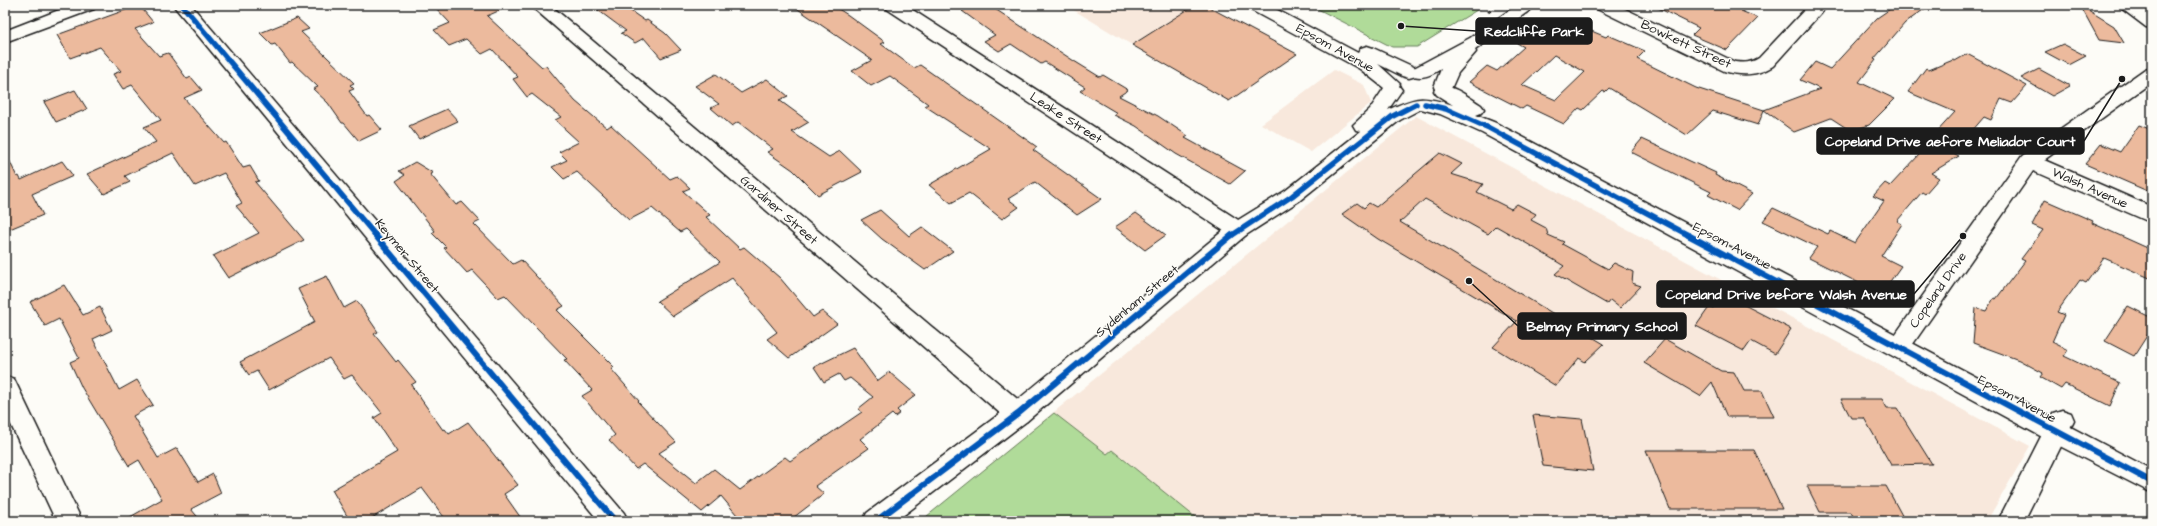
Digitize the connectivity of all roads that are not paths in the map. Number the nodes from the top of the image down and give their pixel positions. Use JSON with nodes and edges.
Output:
{"nodes":[{"id":1,"x":88,"y":5,"type":"edge"},
{"id":2,"x":182,"y":5,"type":"edge"},
{"id":3,"x":539,"y":5,"type":"edge"},
{"id":4,"x":893,"y":5,"type":"edge"},
{"id":5,"x":1255,"y":5,"type":"edge"},
{"id":6,"x":1277,"y":5,"type":"edge"},
{"id":7,"x":1528,"y":5,"type":"edge"},
{"id":8,"x":1603,"y":5,"type":"edge"},
{"id":9,"x":1818,"y":5,"type":"edge"},
{"id":10,"x":2126,"y":5,"type":"edge"},
{"id":11,"x":2152,"y":23,"type":"edge"},
{"id":12,"x":5,"y":36,"type":"edge"},
{"id":13,"x":1476,"y":42,"type":"junction"},
{"id":14,"x":1415,"y":72,"type":"junction"},
{"id":15,"x":2152,"y":73,"type":"edge"},
{"id":16,"x":1391,"y":87,"type":"junction"},
{"id":17,"x":1443,"y":89,"type":"junction"},
{"id":18,"x":1420,"y":104,"type":"junction"},
{"id":19,"x":2029,"y":161,"type":"junction"},
{"id":20,"x":2152,"y":216,"type":"edge"},
{"id":21,"x":1244,"y":226,"type":"junction"},
{"id":22,"x":1902,"y":342,"type":"junction"},
{"id":23,"x":5,"y":386,"type":"edge"},
{"id":24,"x":1018,"y":414,"type":"junction"},
{"id":25,"x":2058,"y":426,"type":"junction"},
{"id":26,"x":2152,"y":466,"type":"edge"},
{"id":27,"x":2152,"y":482,"type":"edge"},
{"id":28,"x":69,"y":521,"type":"edge"},
{"id":29,"x":615,"y":521,"type":"edge"},
{"id":30,"x":876,"y":521,"type":"edge"},
{"id":31,"x":2011,"y":521,"type":"edge"}],
"edges":[{"from":1,"to":12,"type":"street"},
{"from":2,"to":29,"type":"street","name":"Keymer Street"},
{"from":3,"to":24,"type":"street","name":"Gardiner Street"},
{"from":4,"to":21,"type":"street","name":"Leake Street"},
{"from":5,"to":16,"type":"street","name":"Epsom Avenue"},
{"from":6,"to":14,"type":"street","name":"Epsom Avenue"},
{"from":7,"to":13,"type":"street"},
{"from":8,"to":9,"type":"street","name":"Bowkett Street"},
{"from":10,"to":11,"type":"street"},
{"from":13,"to":14,"type":"street","name":"Sydenham Street"},
{"from":13,"to":17,"type":"street"},
{"from":14,"to":16,"type":"street","name":"Sydenham Street"},
{"from":14,"to":17,"type":"street","name":"Epsom Avenue"},
{"from":15,"to":19,"type":"street","name":"Copeland Drive"},
{"from":16,"to":18,"type":"street","name":"Epsom Avenue"},
{"from":16,"to":21,"type":"street","name":"Sydenham Street"},
{"from":17,"to":18,"type":"street","name":"Sydenham Street"},
{"from":17,"to":22,"type":"street","name":"Epsom Avenue"},
{"from":18,"to":21,"type":"street","name":"Sydenham Street"},
{"from":18,"to":22,"type":"street","name":"Epsom Avenue"},
{"from":19,"to":20,"type":"street","name":"Walsh Avenue"},
{"from":19,"to":22,"type":"street","name":"Copeland Drive"},
{"from":21,"to":24,"type":"street","name":"Sydenham Street"},
{"from":22,"to":25,"type":"street","name":"Epsom Avenue"},
{"from":23,"to":28,"type":"street"},
{"from":24,"to":30,"type":"street","name":"Sydenham Street"},
{"from":25,"to":26,"type":"street","name":"Epsom Avenue"},
{"from":25,"to":27,"type":"street","name":"Epsom Avenue"},
{"from":25,"to":31,"type":"street"}]}
